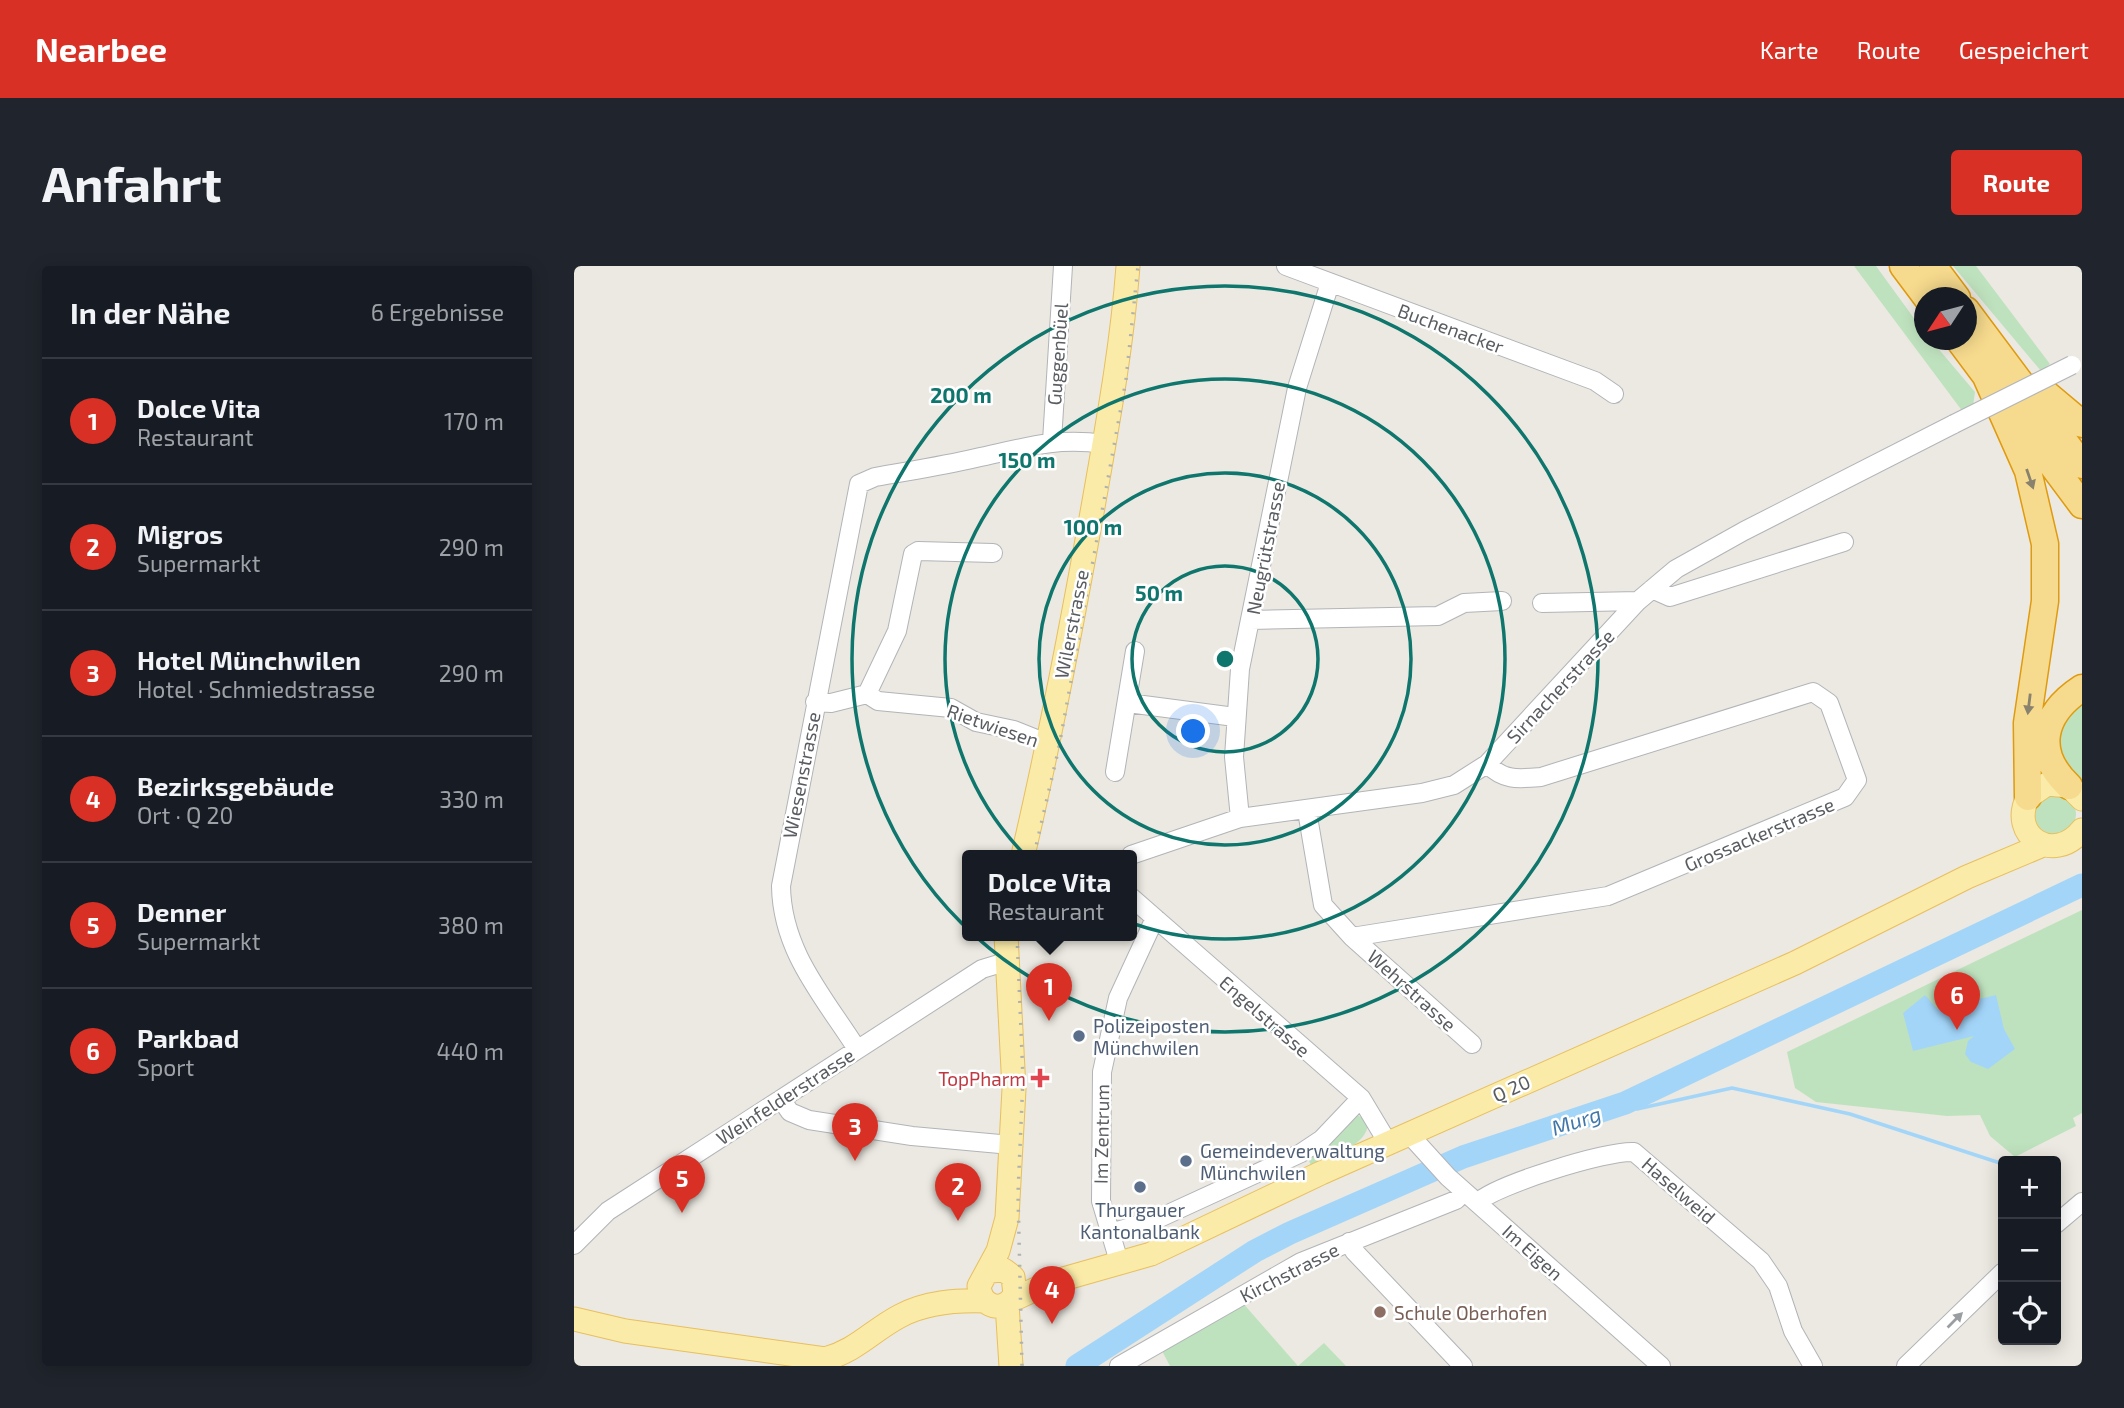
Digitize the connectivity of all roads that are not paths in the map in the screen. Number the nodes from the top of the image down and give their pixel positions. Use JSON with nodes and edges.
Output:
{"nodes":[{"id":1,"x":1063,"y":266,"type":"edge"},
{"id":2,"x":1128,"y":266,"type":"edge"},
{"id":3,"x":1286,"y":266,"type":"edge"},
{"id":4,"x":1903,"y":266,"type":"edge"},
{"id":5,"x":1933,"y":266,"type":"edge"},
{"id":6,"x":1330,"y":283,"type":"junction"},
{"id":7,"x":1919,"y":287,"type":"edge"},
{"id":8,"x":1949,"y":287,"type":"edge"},
{"id":9,"x":1977,"y":332,"type":"edge"},
{"id":10,"x":1973,"y":350,"type":"edge"},
{"id":11,"x":2077,"y":362,"type":"edge"},
{"id":12,"x":1992,"y":363,"type":"junction"},
{"id":13,"x":1614,"y":394,"type":"dead end"},
{"id":14,"x":2082,"y":424,"type":"edge"},
{"id":15,"x":1052,"y":441,"type":"junction"},
{"id":16,"x":1104,"y":444,"type":"junction"},
{"id":17,"x":2082,"y":465,"type":"edge"},
{"id":18,"x":2082,"y":505,"type":"edge"},
{"id":19,"x":1844,"y":542,"type":"dead end"},
{"id":20,"x":993,"y":553,"type":"dead end"},
{"id":21,"x":1645,"y":595,"type":"junction"},
{"id":22,"x":1502,"y":601,"type":"dead end"},
{"id":23,"x":1542,"y":603,"type":"dead end"},
{"id":24,"x":1251,"y":620,"type":"junction"},
{"id":25,"x":1135,"y":651,"type":"dead end"},
{"id":26,"x":2082,"y":688,"type":"edge"},
{"id":27,"x":867,"y":694,"type":"junction"},
{"id":28,"x":815,"y":702,"type":"junction"},
{"id":29,"x":1128,"y":703,"type":"junction"},
{"id":30,"x":1235,"y":718,"type":"junction"},
{"id":31,"x":1049,"y":744,"type":"junction"},
{"id":32,"x":1487,"y":764,"type":"junction"},
{"id":33,"x":1115,"y":772,"type":"dead end"},
{"id":34,"x":2077,"y":793,"type":"edge"},
{"id":35,"x":2025,"y":807,"type":"junction"},
{"id":36,"x":1307,"y":811,"type":"junction"},
{"id":37,"x":1240,"y":818,"type":"junction"},
{"id":38,"x":2082,"y":830,"type":"edge"},
{"id":39,"x":2043,"y":845,"type":"junction"},
{"id":40,"x":1024,"y":850,"type":"edge"},
{"id":41,"x":1137,"y":853,"type":"edge"},
{"id":42,"x":1967,"y":877,"type":"junction"},
{"id":43,"x":1137,"y":902,"type":"edge"},
{"id":44,"x":1155,"y":918,"type":"junction"},
{"id":45,"x":1352,"y":937,"type":"junction"},
{"id":46,"x":1006,"y":941,"type":"edge"},
{"id":47,"x":1005,"y":962,"type":"junction"},
{"id":48,"x":1472,"y":1044,"type":"dead end"},
{"id":49,"x":858,"y":1049,"type":"junction"},
{"id":50,"x":1361,"y":1098,"type":"junction"},
{"id":51,"x":781,"y":1099,"type":"junction"},
{"id":52,"x":1398,"y":1138,"type":"junction"},
{"id":53,"x":1011,"y":1145,"type":"junction"},
{"id":54,"x":1471,"y":1197,"type":"junction"},
{"id":55,"x":2082,"y":1202,"type":"edge"},
{"id":56,"x":2061,"y":1220,"type":"edge"},
{"id":57,"x":1110,"y":1233,"type":"junction"},
{"id":58,"x":1349,"y":1242,"type":"junction"},
{"id":59,"x":574,"y":1245,"type":"edge"},
{"id":60,"x":1120,"y":1265,"type":"junction"},
{"id":61,"x":1998,"y":1277,"type":"edge"},
{"id":62,"x":998,"y":1289,"type":"junction"},
{"id":63,"x":574,"y":1306,"type":"edge"},
{"id":64,"x":574,"y":1319,"type":"edge"},
{"id":65,"x":644,"y":1333,"type":"junction"},
{"id":66,"x":1010,"y":1359,"type":"edge"},
{"id":67,"x":1119,"y":1366,"type":"edge"},
{"id":68,"x":1463,"y":1366,"type":"edge"},
{"id":69,"x":1661,"y":1366,"type":"edge"},
{"id":70,"x":1813,"y":1366,"type":"edge"},
{"id":71,"x":1906,"y":1366,"type":"edge"}],
"edges":[{"from":1,"to":15,"type":"street","name":"Guggenbüel"},
{"from":2,"to":16,"type":"main road","name":"Wilerstrasse"},
{"from":3,"to":6,"type":"street","name":"Buchenacker"},
{"from":4,"to":7,"type":"highway"},
{"from":5,"to":8,"type":"highway"},
{"from":6,"to":13,"type":"street","name":"Buchenacker"},
{"from":6,"to":24,"type":"street","name":"Neugrütstrasse"},
{"from":9,"to":12,"type":"highway"},
{"from":10,"to":12,"type":"highway"},
{"from":11,"to":21,"type":"street","name":"Sirnacherstrasse","bridge":true},
{"from":12,"to":14,"type":"highway"},
{"from":12,"to":17,"type":"highway"},
{"from":12,"to":18,"type":"highway"},
{"from":12,"to":35,"type":"highway","one_way":true},
{"from":15,"to":16,"type":"street"},
{"from":15,"to":28,"type":"street","name":"Wiesenstrasse"},
{"from":16,"to":31,"type":"main road","name":"Wilerstrasse"},
{"from":19,"to":21,"type":"street"},
{"from":20,"to":27,"type":"street"},
{"from":21,"to":23,"type":"street"},
{"from":21,"to":32,"type":"street","name":"Sirnacherstrasse"},
{"from":22,"to":24,"type":"street"},
{"from":24,"to":30,"type":"street","name":"Neugrütstrasse"},
{"from":25,"to":29,"type":"street"},
{"from":26,"to":34,"type":"highway"},
{"from":27,"to":28,"type":"street","name":"Rietwiesen"},
{"from":27,"to":31,"type":"street","name":"Rietwiesen"},
{"from":28,"to":49,"type":"street","name":"Wiesenstrasse"},
{"from":29,"to":30,"type":"street"},
{"from":29,"to":33,"type":"street"},
{"from":30,"to":37,"type":"street","name":"Neugrütstrasse"},
{"from":31,"to":40,"type":"main road","name":"Wilerstrasse"},
{"from":32,"to":36,"type":"street","name":"Sirnacherstrasse"},
{"from":32,"to":45,"type":"street","name":"Grossackerstrasse"},
{"from":34,"to":35,"type":"main road"},
{"from":35,"to":39,"type":"main road"},
{"from":35,"to":42,"type":"main road","name":"Q 20"},
{"from":36,"to":37,"type":"street","name":"Sirnacherstrasse"},
{"from":36,"to":45,"type":"street"},
{"from":37,"to":41,"type":"street","name":"Sirnacherstrasse"},
{"from":38,"to":39,"type":"main road","name":"Q 20"},
{"from":39,"to":42,"type":"main road","name":"Q 20"},
{"from":42,"to":52,"type":"main road","name":"Q 20"},
{"from":43,"to":44,"type":"street","name":"Engelstrasse"},
{"from":44,"to":50,"type":"street","name":"Engelstrasse"},
{"from":44,"to":57,"type":"street","name":"Im Zentrum"},
{"from":45,"to":48,"type":"street","name":"Wehrstrasse"},
{"from":46,"to":47,"type":"main road"},
{"from":47,"to":49,"type":"street","name":"Weinfelderstrasse"},
{"from":47,"to":53,"type":"main road"},
{"from":49,"to":51,"type":"street","name":"Weinfelderstrasse"},
{"from":50,"to":52,"type":"street","name":"Engelstrasse"},
{"from":50,"to":57,"type":"street"},
{"from":51,"to":53,"type":"street"},
{"from":51,"to":59,"type":"street","name":"Weinfelderstrasse"},
{"from":52,"to":54,"type":"street","name":"Im Eigen"},
{"from":52,"to":60,"type":"main road","name":"Q 20"},
{"from":53,"to":62,"type":"main road"},
{"from":54,"to":58,"type":"street","name":"Kirchstrasse"},
{"from":54,"to":69,"type":"street","name":"Im Eigen"},
{"from":54,"to":70,"type":"street","name":"Haselweid"},
{"from":55,"to":56,"type":"street"},
{"from":57,"to":60,"type":"street","name":"Im Zentrum"},
{"from":58,"to":67,"type":"street","name":"Kirchstrasse"},
{"from":58,"to":68,"type":"street"},
{"from":60,"to":62,"type":"main road","name":"Q 20"},
{"from":71,"to":61,"type":"street","one_way":true},
{"from":62,"to":65,"type":"main road","name":"Q 20"},
{"from":62,"to":66,"type":"main road"},
{"from":63,"to":65,"type":"main road"},
{"from":64,"to":65,"type":"main road"}]}
